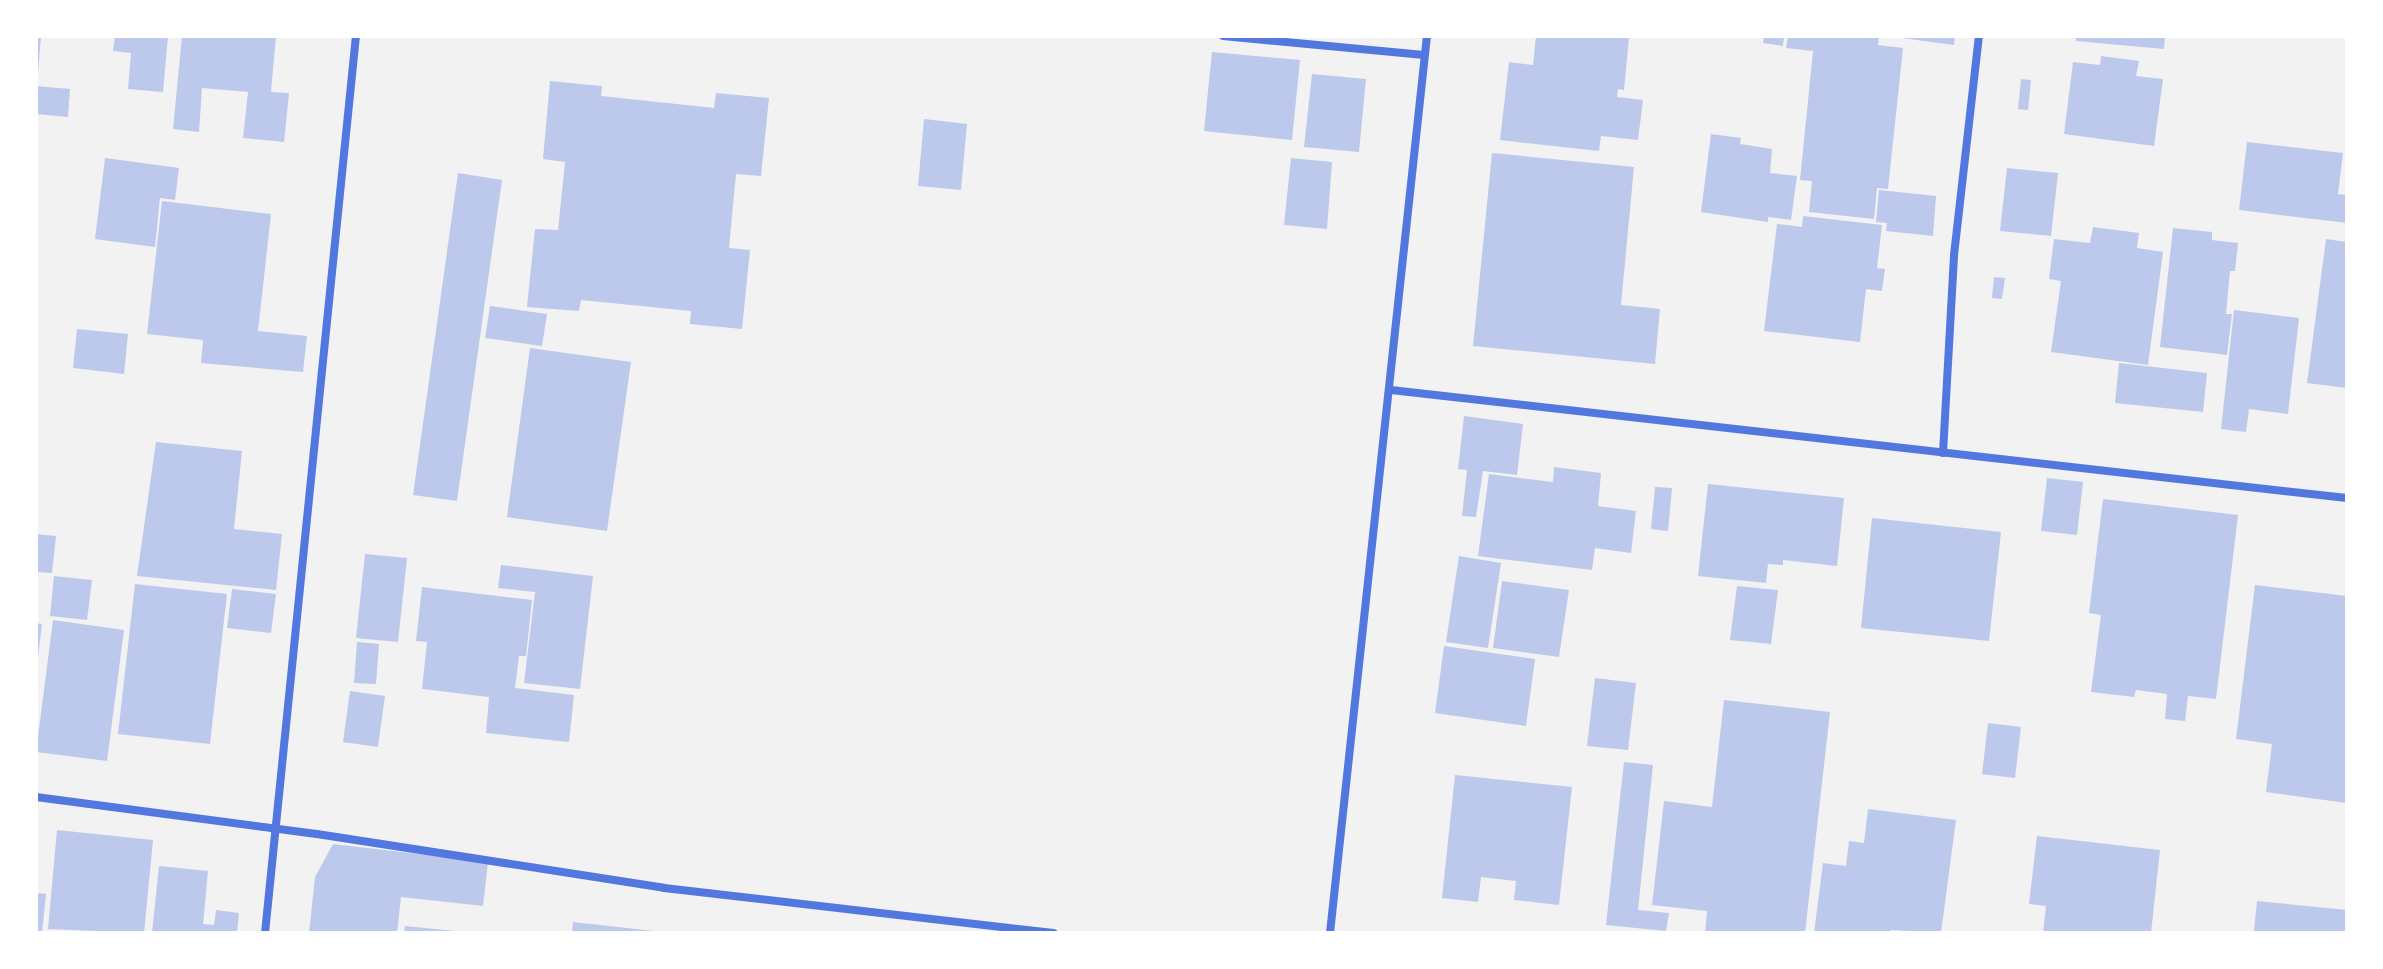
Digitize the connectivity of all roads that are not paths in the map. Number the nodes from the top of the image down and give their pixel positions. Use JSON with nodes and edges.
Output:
{"nodes":[{"id":1,"x":356,"y":36,"type":"edge"},
{"id":2,"x":1223,"y":36,"type":"edge"},
{"id":3,"x":1427,"y":36,"type":"edge"},
{"id":4,"x":1979,"y":36,"type":"edge"},
{"id":5,"x":1424,"y":55,"type":"junction"},
{"id":6,"x":1391,"y":390,"type":"junction"},
{"id":7,"x":1943,"y":453,"type":"junction"},
{"id":8,"x":2347,"y":498,"type":"edge"},
{"id":9,"x":36,"y":797,"type":"edge"},
{"id":10,"x":276,"y":828,"type":"junction"},
{"id":11,"x":265,"y":933,"type":"edge"},
{"id":12,"x":1053,"y":933,"type":"edge"},
{"id":13,"x":1330,"y":933,"type":"edge"}],
"edges":[{"from":1,"to":10,"type":"street"},
{"from":2,"to":5,"type":"street"},
{"from":3,"to":5,"type":"street"},
{"from":4,"to":7,"type":"street"},
{"from":5,"to":6,"type":"street"},
{"from":6,"to":7,"type":"street"},
{"from":6,"to":13,"type":"street"},
{"from":7,"to":8,"type":"street"},
{"from":9,"to":10,"type":"street"},
{"from":10,"to":11,"type":"street"},
{"from":10,"to":12,"type":"street"}]}
